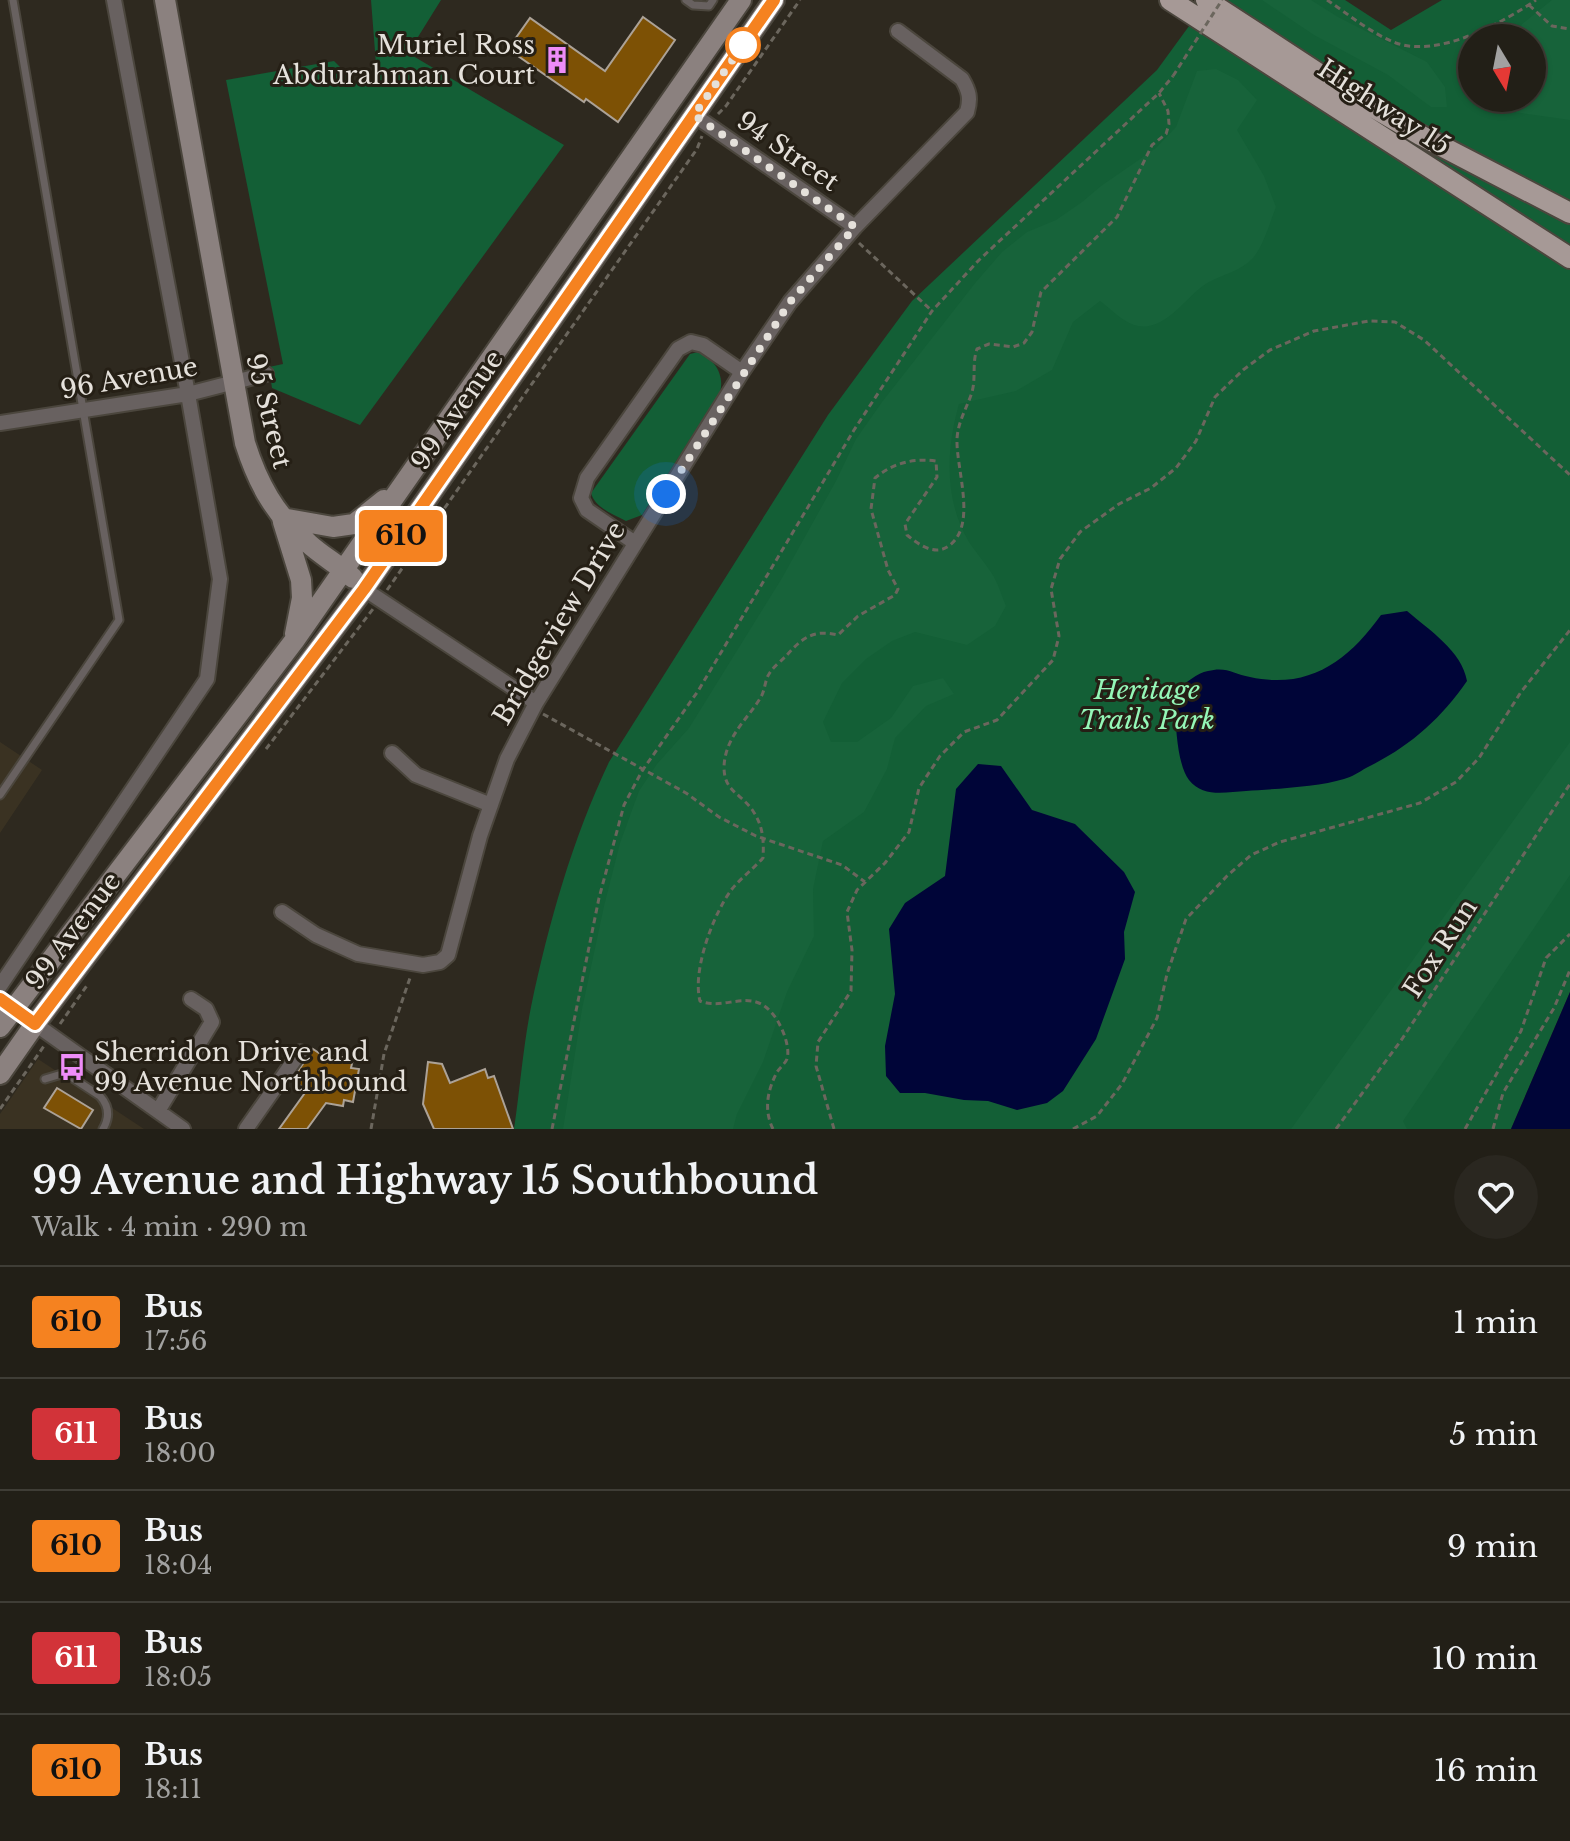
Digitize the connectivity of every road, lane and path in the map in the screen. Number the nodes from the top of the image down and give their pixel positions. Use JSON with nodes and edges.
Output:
{"nodes":[{"id":1,"x":13,"y":0,"type":"edge"},
{"id":2,"x":114,"y":0,"type":"edge"},
{"id":3,"x":165,"y":0,"type":"edge"},
{"id":4,"x":686,"y":0,"type":"edge"},
{"id":5,"x":713,"y":0,"type":"edge"},
{"id":6,"x":741,"y":0,"type":"edge"},
{"id":7,"x":774,"y":0,"type":"edge"},
{"id":8,"x":800,"y":0,"type":"edge"},
{"id":9,"x":1170,"y":0,"type":"edge"},
{"id":10,"x":1206,"y":0,"type":"edge"},
{"id":11,"x":1222,"y":0,"type":"edge"},
{"id":12,"x":1327,"y":0,"type":"edge"},
{"id":13,"x":1536,"y":0,"type":"edge"},
{"id":14,"x":1529,"y":5,"type":"junction"},
{"id":15,"x":1570,"y":29,"type":"edge"},
{"id":16,"x":898,"y":31,"type":"dead end"},
{"id":17,"x":1159,"y":93,"type":"junction"},
{"id":18,"x":721,"y":109,"type":"dead end"},
{"id":19,"x":694,"y":115,"type":"junction"},
{"id":20,"x":698,"y":142,"type":"dead end"},
{"id":21,"x":1570,"y":213,"type":"edge"},
{"id":22,"x":852,"y":230,"type":"junction"},
{"id":23,"x":1570,"y":258,"type":"edge"},
{"id":24,"x":932,"y":311,"type":"junction"},
{"id":25,"x":742,"y":372,"type":"junction"},
{"id":26,"x":266,"y":374,"type":"dead end"},
{"id":27,"x":232,"y":382,"type":"junction"},
{"id":28,"x":188,"y":394,"type":"junction"},
{"id":29,"x":84,"y":411,"type":"junction"},
{"id":30,"x":0,"y":423,"type":"edge"},
{"id":31,"x":1570,"y":475,"type":"edge"},
{"id":32,"x":400,"y":487,"type":"junction"},
{"id":33,"x":282,"y":518,"type":"junction"},
{"id":34,"x":635,"y":543,"type":"junction"},
{"id":35,"x":343,"y":569,"type":"junction"},
{"id":36,"x":396,"y":578,"type":"dead end"},
{"id":37,"x":364,"y":589,"type":"junction"},
{"id":38,"x":1570,"y":630,"type":"edge"},
{"id":39,"x":294,"y":641,"type":"junction"},
{"id":40,"x":534,"y":706,"type":"junction"},
{"id":41,"x":392,"y":753,"type":"dead end"},
{"id":42,"x":642,"y":771,"type":"junction"},
{"id":43,"x":1570,"y":784,"type":"edge"},
{"id":44,"x":0,"y":795,"type":"edge"},
{"id":45,"x":491,"y":805,"type":"junction"},
{"id":46,"x":764,"y":839,"type":"junction"},
{"id":47,"x":865,"y":882,"type":"junction"},
{"id":48,"x":282,"y":912,"type":"dead end"},
{"id":49,"x":1570,"y":934,"type":"edge"},
{"id":50,"x":414,"y":963,"type":"junction"},
{"id":51,"x":1570,"y":970,"type":"edge"},
{"id":52,"x":0,"y":986,"type":"edge"},
{"id":53,"x":191,"y":999,"type":"dead end"},
{"id":54,"x":7,"y":1004,"type":"edge"},
{"id":55,"x":35,"y":1024,"type":"junction"},
{"id":56,"x":0,"y":1027,"type":"edge"},
{"id":57,"x":40,"y":1051,"type":"dead end"},
{"id":58,"x":300,"y":1052,"type":"dead end"},
{"id":59,"x":0,"y":1074,"type":"edge"},
{"id":60,"x":45,"y":1079,"type":"dead end"},
{"id":61,"x":0,"y":1109,"type":"edge"},
{"id":62,"x":158,"y":1111,"type":"junction"},
{"id":63,"x":103,"y":1129,"type":"edge"},
{"id":64,"x":183,"y":1129,"type":"edge"},
{"id":65,"x":246,"y":1129,"type":"edge"},
{"id":66,"x":371,"y":1129,"type":"edge"},
{"id":67,"x":552,"y":1129,"type":"edge"},
{"id":68,"x":773,"y":1129,"type":"edge"},
{"id":69,"x":834,"y":1129,"type":"edge"},
{"id":70,"x":1073,"y":1129,"type":"edge"},
{"id":71,"x":1336,"y":1129,"type":"edge"},
{"id":72,"x":1465,"y":1129,"type":"edge"},
{"id":73,"x":1493,"y":1129,"type":"edge"}],
"edges":[{"from":1,"to":29,"type":"lane"},
{"from":2,"to":28,"type":"street"},
{"from":3,"to":27,"type":"main road","name":"95 Street"},
{"from":4,"to":5,"type":"lane"},
{"from":6,"to":32,"type":"main road","name":"99 Avenue"},
{"from":7,"to":19,"type":"main road","name":"99 Avenue"},
{"from":8,"to":18,"type":"path"},
{"from":9,"to":23,"type":"main road","name":"Highway 15"},
{"from":10,"to":21,"type":"main road","name":"Highway 15"},
{"from":11,"to":17,"type":"path","bridge":true},
{"from":12,"to":14,"type":"path"},
{"from":13,"to":14,"type":"path"},
{"from":14,"to":15,"type":"path"},
{"from":16,"to":22,"type":"street","name":"Bridgeview Drive"},
{"from":17,"to":24,"type":"path"},
{"from":17,"to":46,"type":"path"},
{"from":19,"to":22,"type":"street","name":"94 Street"},
{"from":19,"to":37,"type":"main road","name":"99 Avenue"},
{"from":20,"to":36,"type":"path"},
{"from":22,"to":24,"type":"path"},
{"from":22,"to":25,"type":"street","name":"Bridgeview Drive"},
{"from":24,"to":42,"type":"path"},
{"from":25,"to":34,"type":"street","name":"Bridgeview Drive"},
{"from":25,"to":34,"type":"street"},
{"from":26,"to":27,"type":"street","name":"96 Avenue"},
{"from":27,"to":28,"type":"street","name":"96 Avenue"},
{"from":27,"to":33,"type":"main road","name":"95 Street"},
{"from":28,"to":29,"type":"street","name":"96 Avenue"},
{"from":28,"to":52,"type":"street","name":"99 Avenue"},
{"from":29,"to":30,"type":"street","name":"96 Avenue"},
{"from":29,"to":44,"type":"lane"},
{"from":31,"to":47,"type":"path"},
{"from":32,"to":33,"type":"main road"},
{"from":32,"to":35,"type":"main road","name":"99 Avenue"},
{"from":33,"to":35,"type":"main road","name":"95 Street"},
{"from":33,"to":39,"type":"main road"},
{"from":34,"to":40,"type":"street","name":"Bridgeview Drive"},
{"from":35,"to":37,"type":"main road","name":"95 Street"},
{"from":35,"to":39,"type":"main road","name":"99 Avenue"},
{"from":37,"to":40,"type":"street","name":"95 Street"},
{"from":37,"to":55,"type":"main road","name":"99 Avenue"},
{"from":38,"to":70,"type":"path"},
{"from":39,"to":54,"type":"main road","name":"99 Avenue"},
{"from":40,"to":42,"type":"path"},
{"from":40,"to":45,"type":"street","name":"Bridgeview Drive"},
{"from":41,"to":45,"type":"street"},
{"from":42,"to":46,"type":"path"},
{"from":42,"to":67,"type":"path"},
{"from":43,"to":71,"type":"path","name":"Fox Run"},
{"from":45,"to":50,"type":"street","name":"Bridgeview Drive"},
{"from":46,"to":47,"type":"path"},
{"from":46,"to":68,"type":"path"},
{"from":47,"to":69,"type":"path"},
{"from":48,"to":50,"type":"street","name":"Bridgeview Drive"},
{"from":49,"to":72,"type":"path"},
{"from":50,"to":66,"type":"path"},
{"from":51,"to":73,"type":"path"},
{"from":53,"to":62,"type":"street"},
{"from":54,"to":55,"type":"street"},
{"from":54,"to":56,"type":"main road","name":"99 Avenue"},
{"from":55,"to":59,"type":"main road","name":"99 Avenue"},
{"from":55,"to":62,"type":"street"},
{"from":57,"to":61,"type":"path"},
{"from":58,"to":65,"type":"street"},
{"from":60,"to":63,"type":"lane"},
{"from":62,"to":64,"type":"street"}]}
